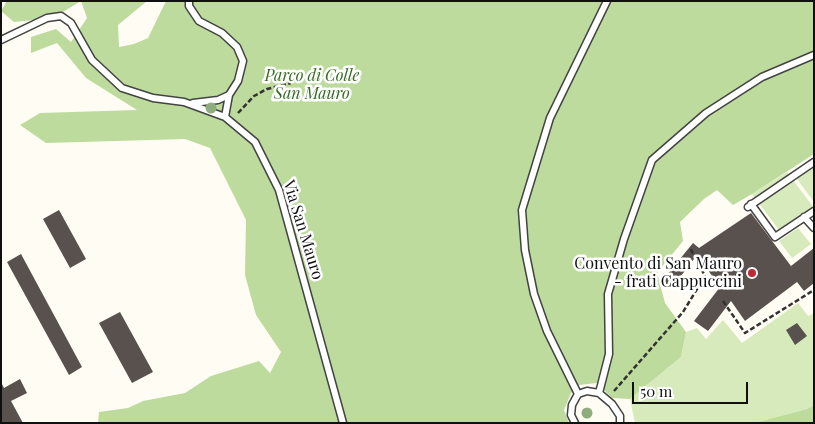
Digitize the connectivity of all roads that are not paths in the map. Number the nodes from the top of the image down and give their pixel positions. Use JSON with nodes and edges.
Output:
{"nodes":[{"id":1,"x":189,"y":1,"type":"edge"},
{"id":2,"x":607,"y":1,"type":"edge"},
{"id":3,"x":1,"y":40,"type":"edge"},
{"id":4,"x":814,"y":56,"type":"edge"},
{"id":5,"x":229,"y":96,"type":"junction"},
{"id":6,"x":184,"y":102,"type":"junction"},
{"id":7,"x":227,"y":119,"type":"junction"},
{"id":8,"x":814,"y":162,"type":"edge"},
{"id":9,"x":814,"y":211,"type":"edge"},
{"id":10,"x":804,"y":218,"type":"junction"},
{"id":11,"x":814,"y":228,"type":"edge"},
{"id":12,"x":599,"y":393,"type":"junction"},
{"id":13,"x":578,"y":394,"type":"junction"},
{"id":14,"x":343,"y":423,"type":"edge"},
{"id":15,"x":575,"y":423,"type":"edge"},
{"id":16,"x":620,"y":423,"type":"edge"}],
"edges":[{"from":1,"to":5,"type":"lane"},
{"from":2,"to":13,"type":"lane"},
{"from":3,"to":6,"type":"lane","name":"Via San Mauro"},
{"from":4,"to":12,"type":"lane"},
{"from":5,"to":6,"type":"lane"},
{"from":5,"to":7,"type":"lane"},
{"from":6,"to":7,"type":"lane","name":"Via San Mauro"},
{"from":7,"to":14,"type":"lane","name":"Via San Mauro"},
{"from":8,"to":10,"type":"lane"},
{"from":9,"to":10,"type":"lane"},
{"from":10,"to":11,"type":"lane"},
{"from":12,"to":13,"type":"lane"},
{"from":12,"to":16,"type":"lane"},
{"from":13,"to":15,"type":"lane"}]}
